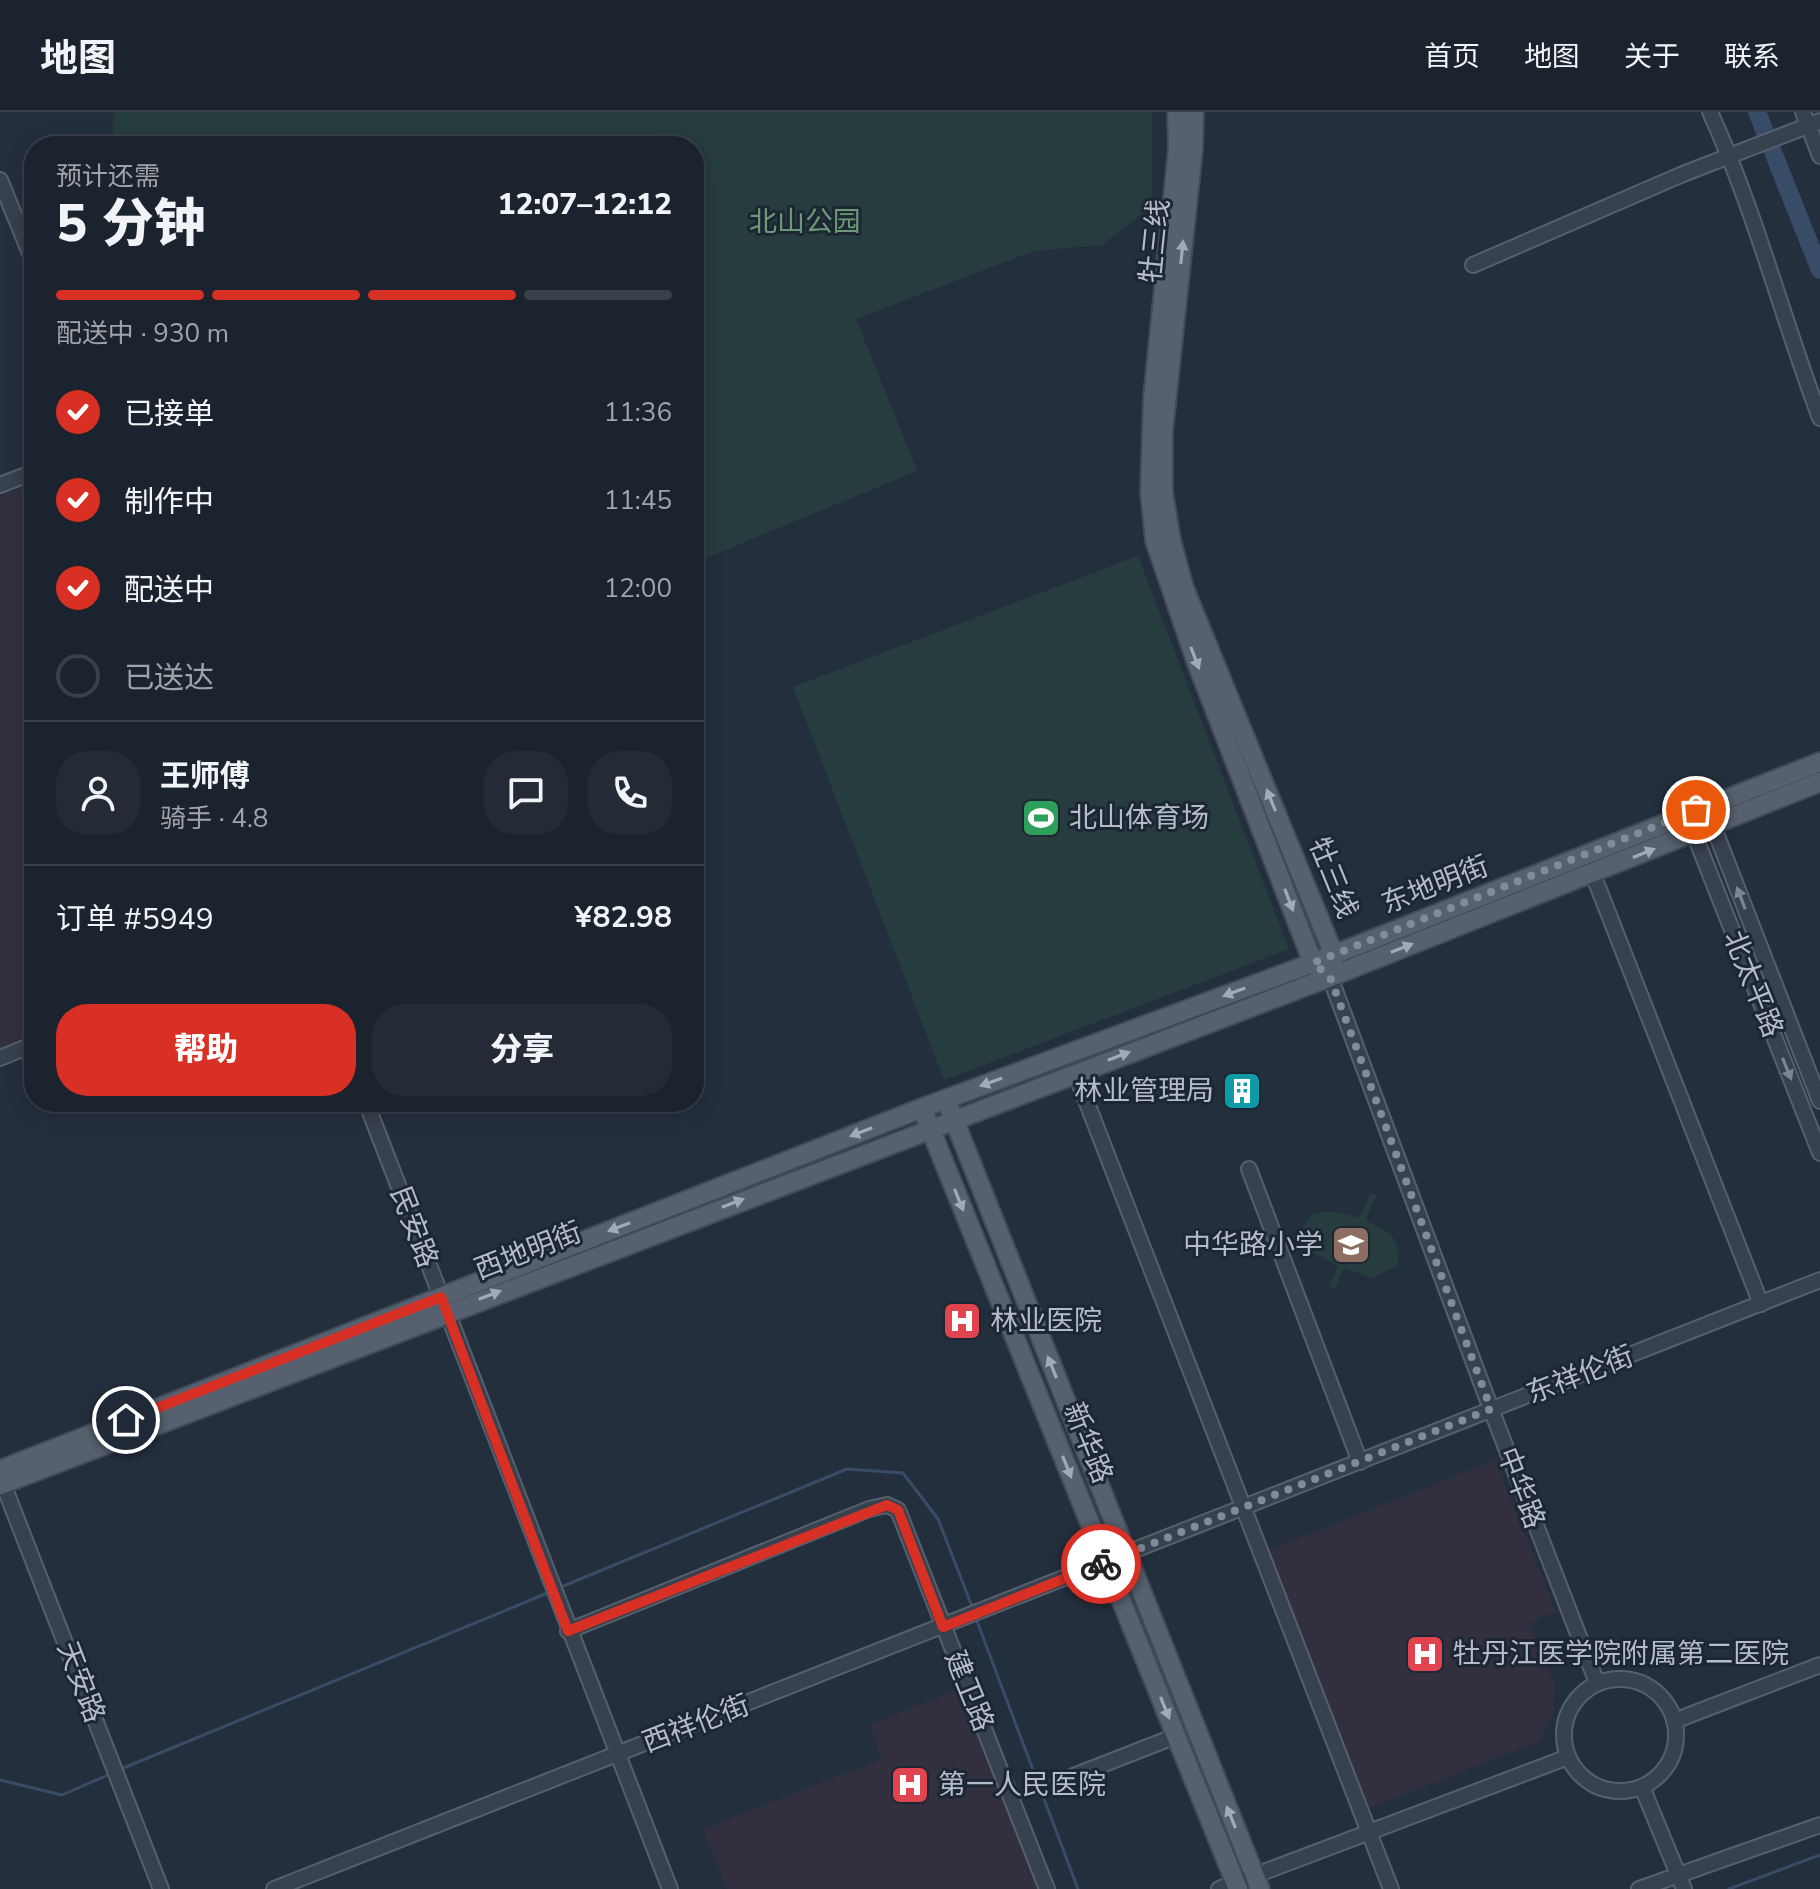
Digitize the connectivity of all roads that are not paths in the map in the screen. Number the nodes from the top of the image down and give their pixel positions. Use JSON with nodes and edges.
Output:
{"nodes":[{"id":1,"x":1177,"y":112,"type":"edge"},
{"id":2,"x":1194,"y":112,"type":"edge"},
{"id":3,"x":1710,"y":112,"type":"edge"},
{"id":4,"x":1808,"y":122,"type":"edge"},
{"id":5,"x":1733,"y":155,"type":"junction"},
{"id":6,"x":1820,"y":156,"type":"edge"},
{"id":7,"x":0,"y":180,"type":"edge"},
{"id":8,"x":24,"y":239,"type":"edge"},
{"id":9,"x":1473,"y":265,"type":"dead end"},
{"id":10,"x":1820,"y":418,"type":"edge"},
{"id":11,"x":24,"y":476,"type":"edge"},
{"id":12,"x":0,"y":485,"type":"edge"},
{"id":13,"x":1820,"y":762,"type":"edge"},
{"id":14,"x":1820,"y":782,"type":"edge"},
{"id":15,"x":1706,"y":806,"type":"junction"},
{"id":16,"x":1686,"y":814,"type":"junction"},
{"id":17,"x":1713,"y":826,"type":"junction"},
{"id":18,"x":1694,"y":834,"type":"junction"},
{"id":19,"x":1589,"y":864,"type":"junction"},
{"id":20,"x":1334,"y":955,"type":"junction"},
{"id":21,"x":1313,"y":963,"type":"junction"},
{"id":22,"x":1330,"y":977,"type":"junction"},
{"id":23,"x":24,"y":1048,"type":"edge"},
{"id":24,"x":0,"y":1058,"type":"edge"},
{"id":25,"x":1075,"y":1072,"type":"junction"},
{"id":26,"x":1820,"y":1101,"type":"edge"},
{"id":27,"x":934,"y":1103,"type":"junction"},
{"id":28,"x":370,"y":1112,"type":"edge"},
{"id":29,"x":942,"y":1123,"type":"junction"},
{"id":30,"x":1820,"y":1153,"type":"edge"},
{"id":31,"x":1249,"y":1169,"type":"dead end"},
{"id":32,"x":1820,"y":1280,"type":"edge"},
{"id":33,"x":444,"y":1304,"type":"junction"},
{"id":34,"x":1761,"y":1304,"type":"junction"},
{"id":35,"x":1491,"y":1409,"type":"junction"},
{"id":36,"x":1360,"y":1462,"type":"junction"},
{"id":37,"x":1,"y":1478,"type":"edge"},
{"id":38,"x":1244,"y":1508,"type":"junction"},
{"id":39,"x":1117,"y":1559,"type":"junction"},
{"id":40,"x":943,"y":1627,"type":"junction"},
{"id":41,"x":568,"y":1631,"type":"junction"},
{"id":42,"x":1820,"y":1665,"type":"edge"},
{"id":43,"x":1597,"y":1683,"type":"junction"},
{"id":44,"x":1674,"y":1721,"type":"junction"},
{"id":45,"x":1176,"y":1736,"type":"junction"},
{"id":46,"x":616,"y":1755,"type":"junction"},
{"id":47,"x":1568,"y":1757,"type":"junction"},
{"id":48,"x":1058,"y":1782,"type":"dead end"},
{"id":49,"x":1642,"y":1787,"type":"junction"},
{"id":50,"x":1820,"y":1825,"type":"edge"},
{"id":51,"x":1369,"y":1832,"type":"junction"},
{"id":52,"x":1678,"y":1874,"type":"junction"},
{"id":53,"x":1257,"y":1882,"type":"edge"},
{"id":54,"x":1231,"y":1887,"type":"edge"},
{"id":55,"x":161,"y":1889,"type":"edge"},
{"id":56,"x":274,"y":1889,"type":"edge"},
{"id":57,"x":670,"y":1889,"type":"edge"},
{"id":58,"x":1047,"y":1889,"type":"edge"},
{"id":59,"x":1391,"y":1889,"type":"edge"},
{"id":60,"x":1639,"y":1889,"type":"edge"},
{"id":61,"x":1684,"y":1889,"type":"edge"}],
"edges":[{"from":1,"to":21,"type":"main road","name":"牡三线","one_way":true},
{"from":20,"to":2,"type":"main road","name":"牡三线","one_way":true},
{"from":3,"to":5,"type":"street"},
{"from":4,"to":5,"type":"street"},
{"from":4,"to":6,"type":"street"},
{"from":5,"to":9,"type":"street"},
{"from":5,"to":10,"type":"street"},
{"from":7,"to":8,"type":"street"},
{"from":11,"to":12,"type":"street"},
{"from":13,"to":15,"type":"main road","name":"东地明街"},
{"from":14,"to":17,"type":"main road","name":"东地明街"},
{"from":15,"to":16,"type":"main road","name":"东地明街"},
{"from":15,"to":17,"type":"street","name":"北太平路"},
{"from":16,"to":18,"type":"street","name":"北太平路"},
{"from":16,"to":19,"type":"main road","name":"东地明街"},
{"from":17,"to":18,"type":"main road","name":"东地明街"},
{"from":26,"to":17,"type":"street","name":"北太平路","one_way":true},
{"from":19,"to":18,"type":"main road","name":"东地明街","one_way":true},
{"from":18,"to":30,"type":"street","name":"北太平路","one_way":true},
{"from":19,"to":20,"type":"main road","name":"东地明街"},
{"from":22,"to":19,"type":"main road","name":"东地明街","one_way":true},
{"from":19,"to":34,"type":"street"},
{"from":20,"to":21,"type":"main road","name":"东地明街"},
{"from":20,"to":22,"type":"main road","name":"牡三线"},
{"from":21,"to":22,"type":"main road","name":"牡三线"},
{"from":21,"to":27,"type":"main road","name":"东地明街","one_way":true},
{"from":25,"to":22,"type":"main road","name":"东地明街","one_way":true},
{"from":22,"to":35,"type":"street","name":"中华路"},
{"from":23,"to":24,"type":"street"},
{"from":25,"to":29,"type":"main road","name":"东地明街"},
{"from":25,"to":38,"type":"street"},
{"from":27,"to":29,"type":"main road","name":"新华路"},
{"from":27,"to":29,"type":"main road"},
{"from":27,"to":33,"type":"main road","name":"西地明街","one_way":true},
{"from":28,"to":33,"type":"street","name":"民安路"},
{"from":33,"to":29,"type":"main road","name":"西地明街","one_way":true},
{"from":29,"to":39,"type":"main road","name":"新华路","one_way":true},
{"from":39,"to":29,"type":"main road","one_way":true},
{"from":31,"to":36,"type":"street"},
{"from":32,"to":34,"type":"street","name":"东祥伦街"},
{"from":33,"to":37,"type":"main road","name":"西地明街"},
{"from":33,"to":41,"type":"street","name":"民安路"},
{"from":34,"to":35,"type":"street","name":"东祥伦街"},
{"from":35,"to":36,"type":"street","name":"东祥伦街"},
{"from":35,"to":43,"type":"street","name":"中华路"},
{"from":36,"to":38,"type":"street","name":"东祥伦街"},
{"from":37,"to":55,"type":"street","name":"天安路"},
{"from":38,"to":39,"type":"street","name":"东祥伦街"},
{"from":38,"to":51,"type":"street"},
{"from":39,"to":40,"type":"street","name":"西祥伦街"},
{"from":39,"to":45,"type":"main road","name":"新华路","one_way":true},
{"from":53,"to":39,"type":"main road","one_way":true},
{"from":40,"to":41,"type":"street","name":"建卫路"},
{"from":40,"to":46,"type":"street","name":"西祥伦街"},
{"from":40,"to":58,"type":"street","name":"建卫路"},
{"from":41,"to":46,"type":"street","name":"民安路"},
{"from":42,"to":44,"type":"street"},
{"from":43,"to":44,"type":"street"},
{"from":43,"to":47,"type":"street"},
{"from":44,"to":49,"type":"street"},
{"from":45,"to":48,"type":"street"},
{"from":45,"to":54,"type":"main road","name":"新华路"},
{"from":46,"to":56,"type":"street","name":"西祥伦街"},
{"from":46,"to":57,"type":"street","name":"民安路"},
{"from":47,"to":49,"type":"street"},
{"from":47,"to":51,"type":"street"},
{"from":49,"to":52,"type":"street"},
{"from":50,"to":52,"type":"street"},
{"from":51,"to":53,"type":"street"},
{"from":51,"to":59,"type":"street"},
{"from":52,"to":60,"type":"street"},
{"from":52,"to":61,"type":"street"},
{"from":53,"to":54,"type":"street"}]}
